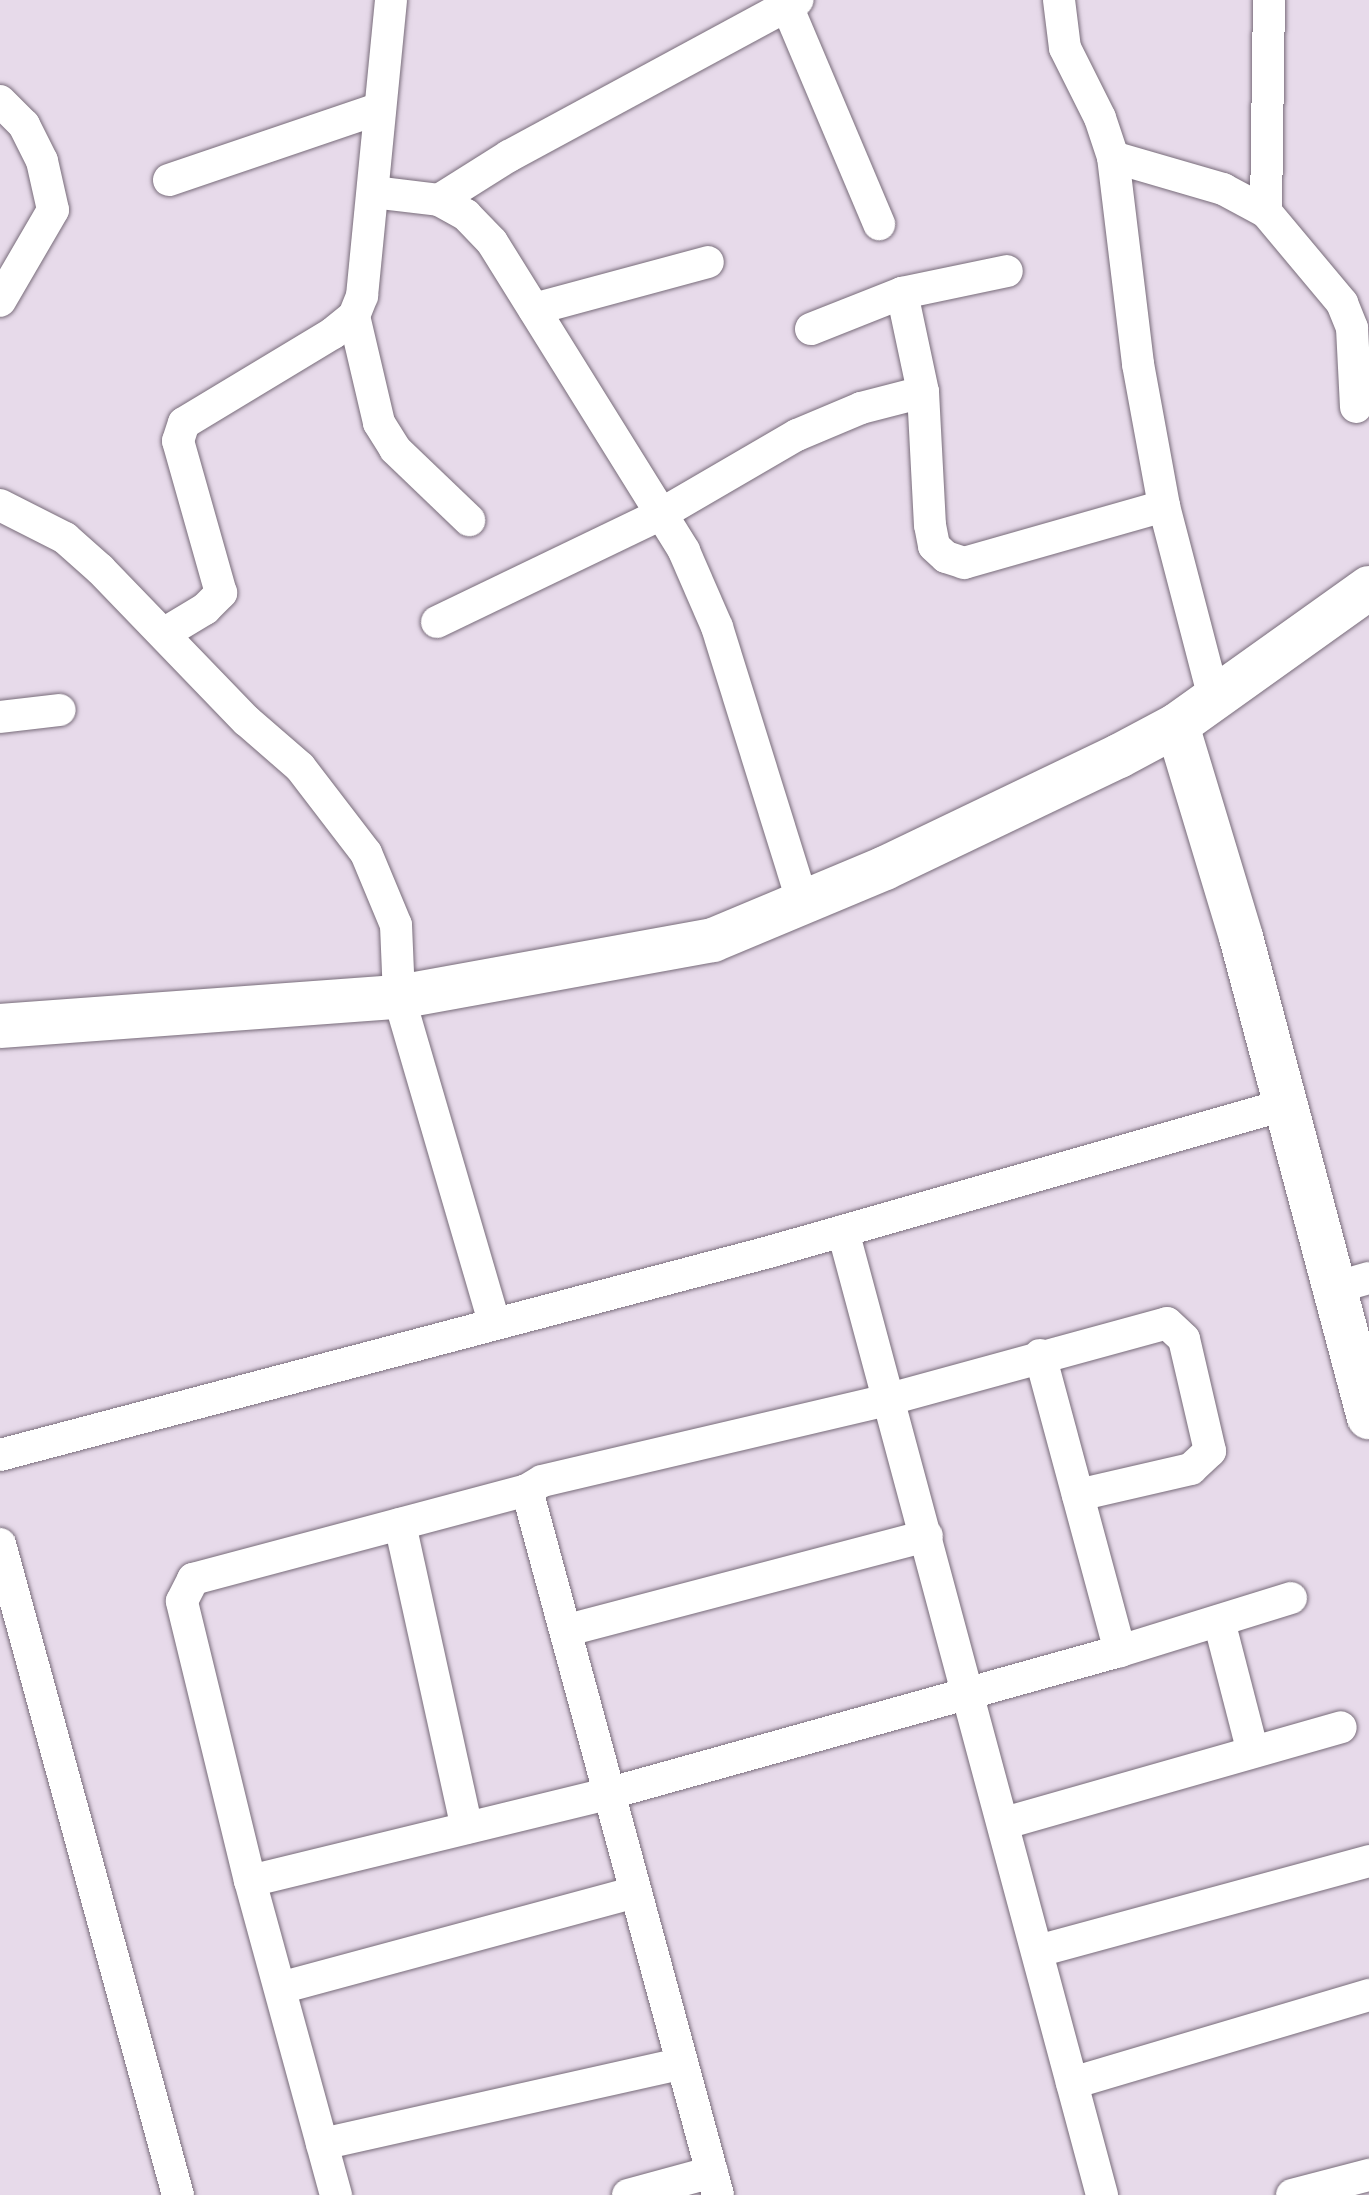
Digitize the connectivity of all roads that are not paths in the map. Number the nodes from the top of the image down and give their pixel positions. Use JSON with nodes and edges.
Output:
{"nodes":[{"id":1,"x":391,"y":0,"type":"edge"},
{"id":2,"x":1059,"y":0,"type":"edge"},
{"id":3,"x":1269,"y":0,"type":"edge"},
{"id":4,"x":792,"y":3,"type":"edge"},
{"id":5,"x":0,"y":101,"type":"edge"},
{"id":6,"x":378,"y":109,"type":"junction"},
{"id":7,"x":1113,"y":157,"type":"junction"},
{"id":8,"x":169,"y":180,"type":"dead end"},
{"id":9,"x":373,"y":192,"type":"junction"},
{"id":10,"x":439,"y":200,"type":"junction"},
{"id":11,"x":1266,"y":212,"type":"junction"},
{"id":12,"x":879,"y":224,"type":"dead end"},
{"id":13,"x":708,"y":262,"type":"dead end"},
{"id":14,"x":1007,"y":271,"type":"dead end"},
{"id":15,"x":902,"y":293,"type":"junction"},
{"id":16,"x":0,"y":301,"type":"edge"},
{"id":17,"x":534,"y":309,"type":"junction"},
{"id":18,"x":354,"y":316,"type":"junction"},
{"id":19,"x":811,"y":329,"type":"dead end"},
{"id":20,"x":923,"y":392,"type":"junction"},
{"id":21,"x":1356,"y":407,"type":"dead end"},
{"id":22,"x":0,"y":505,"type":"edge"},
{"id":23,"x":1164,"y":506,"type":"junction"},
{"id":24,"x":661,"y":514,"type":"junction"},
{"id":25,"x":469,"y":520,"type":"dead end"},
{"id":26,"x":1369,"y":588,"type":"edge"},
{"id":27,"x":437,"y":622,"type":"dead end"},
{"id":28,"x":165,"y":633,"type":"junction"},
{"id":29,"x":1214,"y":698,"type":"junction"},
{"id":30,"x":60,"y":710,"type":"dead end"},
{"id":31,"x":0,"y":717,"type":"edge"},
{"id":32,"x":1177,"y":725,"type":"junction"},
{"id":33,"x":803,"y":903,"type":"junction"},
{"id":34,"x":399,"y":997,"type":"junction"},
{"id":35,"x":0,"y":1026,"type":"edge"},
{"id":36,"x":1284,"y":1105,"type":"junction"},
{"id":37,"x":843,"y":1231,"type":"junction"},
{"id":38,"x":1351,"y":1283,"type":"edge"},
{"id":39,"x":494,"y":1321,"type":"junction"},
{"id":40,"x":1040,"y":1355,"type":"junction"},
{"id":41,"x":886,"y":1400,"type":"junction"},
{"id":42,"x":1369,"y":1417,"type":"edge"},
{"id":43,"x":0,"y":1455,"type":"edge"},
{"id":44,"x":527,"y":1490,"type":"junction"},
{"id":45,"x":1078,"y":1495,"type":"junction"},
{"id":46,"x":400,"y":1524,"type":"junction"},
{"id":47,"x":927,"y":1536,"type":"junction"},
{"id":48,"x":0,"y":1544,"type":"edge"},
{"id":49,"x":1291,"y":1598,"type":"dead end"},
{"id":50,"x":1219,"y":1621,"type":"junction"},
{"id":51,"x":568,"y":1630,"type":"junction"},
{"id":52,"x":1120,"y":1651,"type":"junction"},
{"id":53,"x":970,"y":1694,"type":"junction"},
{"id":54,"x":1341,"y":1727,"type":"dead end"},
{"id":55,"x":1253,"y":1752,"type":"junction"},
{"id":56,"x":607,"y":1794,"type":"junction"},
{"id":57,"x":1005,"y":1823,"type":"junction"},
{"id":58,"x":467,"y":1828,"type":"junction"},
{"id":59,"x":1369,"y":1861,"type":"edge"},
{"id":60,"x":250,"y":1881,"type":"junction"},
{"id":61,"x":635,"y":1892,"type":"junction"},
{"id":62,"x":1038,"y":1951,"type":"junction"},
{"id":63,"x":280,"y":1988,"type":"junction"},
{"id":64,"x":1369,"y":1995,"type":"edge"},
{"id":65,"x":680,"y":2064,"type":"junction"},
{"id":66,"x":1072,"y":2083,"type":"junction"},
{"id":67,"x":322,"y":2144,"type":"junction"},
{"id":68,"x":1369,"y":2175,"type":"edge"},
{"id":69,"x":715,"y":2184,"type":"edge"},
{"id":70,"x":178,"y":2195,"type":"edge"},
{"id":71,"x":336,"y":2195,"type":"edge"},
{"id":72,"x":628,"y":2195,"type":"edge"},
{"id":73,"x":1102,"y":2195,"type":"edge"},
{"id":74,"x":1292,"y":2195,"type":"edge"}],
"edges":[{"from":1,"to":6,"type":"street"},
{"from":2,"to":7,"type":"street"},
{"from":3,"to":11,"type":"street"},
{"from":4,"to":10,"type":"street"},
{"from":4,"to":12,"type":"street"},
{"from":5,"to":16,"type":"street"},
{"from":6,"to":8,"type":"street"},
{"from":6,"to":9,"type":"street"},
{"from":7,"to":11,"type":"street"},
{"from":7,"to":23,"type":"street"},
{"from":9,"to":10,"type":"street"},
{"from":9,"to":18,"type":"street"},
{"from":10,"to":17,"type":"street"},
{"from":11,"to":21,"type":"street"},
{"from":13,"to":17,"type":"street"},
{"from":14,"to":15,"type":"street"},
{"from":15,"to":19,"type":"street"},
{"from":15,"to":20,"type":"street"},
{"from":17,"to":24,"type":"street"},
{"from":18,"to":25,"type":"street"},
{"from":18,"to":28,"type":"street"},
{"from":20,"to":23,"type":"street"},
{"from":20,"to":24,"type":"street"},
{"from":22,"to":28,"type":"street"},
{"from":23,"to":29,"type":"street"},
{"from":24,"to":27,"type":"street"},
{"from":24,"to":33,"type":"street"},
{"from":26,"to":29,"type":"street"},
{"from":28,"to":34,"type":"street"},
{"from":29,"to":32,"type":"street"},
{"from":30,"to":31,"type":"street"},
{"from":32,"to":33,"type":"street"},
{"from":32,"to":36,"type":"street"},
{"from":33,"to":34,"type":"street"},
{"from":34,"to":35,"type":"street"},
{"from":34,"to":39,"type":"street"},
{"from":36,"to":37,"type":"street"},
{"from":36,"to":38,"type":"street"},
{"from":37,"to":39,"type":"street"},
{"from":37,"to":41,"type":"street"},
{"from":38,"to":42,"type":"street"},
{"from":39,"to":43,"type":"street"},
{"from":40,"to":41,"type":"street"},
{"from":40,"to":45,"type":"street"},
{"from":40,"to":45,"type":"street"},
{"from":41,"to":44,"type":"street"},
{"from":41,"to":47,"type":"street"},
{"from":44,"to":46,"type":"street"},
{"from":44,"to":51,"type":"street"},
{"from":45,"to":52,"type":"street"},
{"from":46,"to":58,"type":"street"},
{"from":46,"to":60,"type":"street"},
{"from":47,"to":51,"type":"street"},
{"from":47,"to":53,"type":"street"},
{"from":48,"to":70,"type":"street"},
{"from":49,"to":50,"type":"street"},
{"from":50,"to":52,"type":"street"},
{"from":50,"to":55,"type":"street"},
{"from":51,"to":56,"type":"street"},
{"from":52,"to":53,"type":"street"},
{"from":53,"to":56,"type":"street"},
{"from":53,"to":57,"type":"street"},
{"from":54,"to":55,"type":"street"},
{"from":55,"to":57,"type":"street"},
{"from":56,"to":58,"type":"street"},
{"from":56,"to":61,"type":"street"},
{"from":57,"to":62,"type":"street"},
{"from":58,"to":60,"type":"street"},
{"from":59,"to":62,"type":"street"},
{"from":60,"to":63,"type":"street"},
{"from":61,"to":63,"type":"street"},
{"from":61,"to":65,"type":"street"},
{"from":62,"to":66,"type":"street"},
{"from":63,"to":67,"type":"street"},
{"from":64,"to":66,"type":"street"},
{"from":65,"to":67,"type":"street"},
{"from":65,"to":69,"type":"street"},
{"from":66,"to":73,"type":"street"},
{"from":67,"to":71,"type":"street"},
{"from":68,"to":74,"type":"street"},
{"from":69,"to":72,"type":"street"}]}
